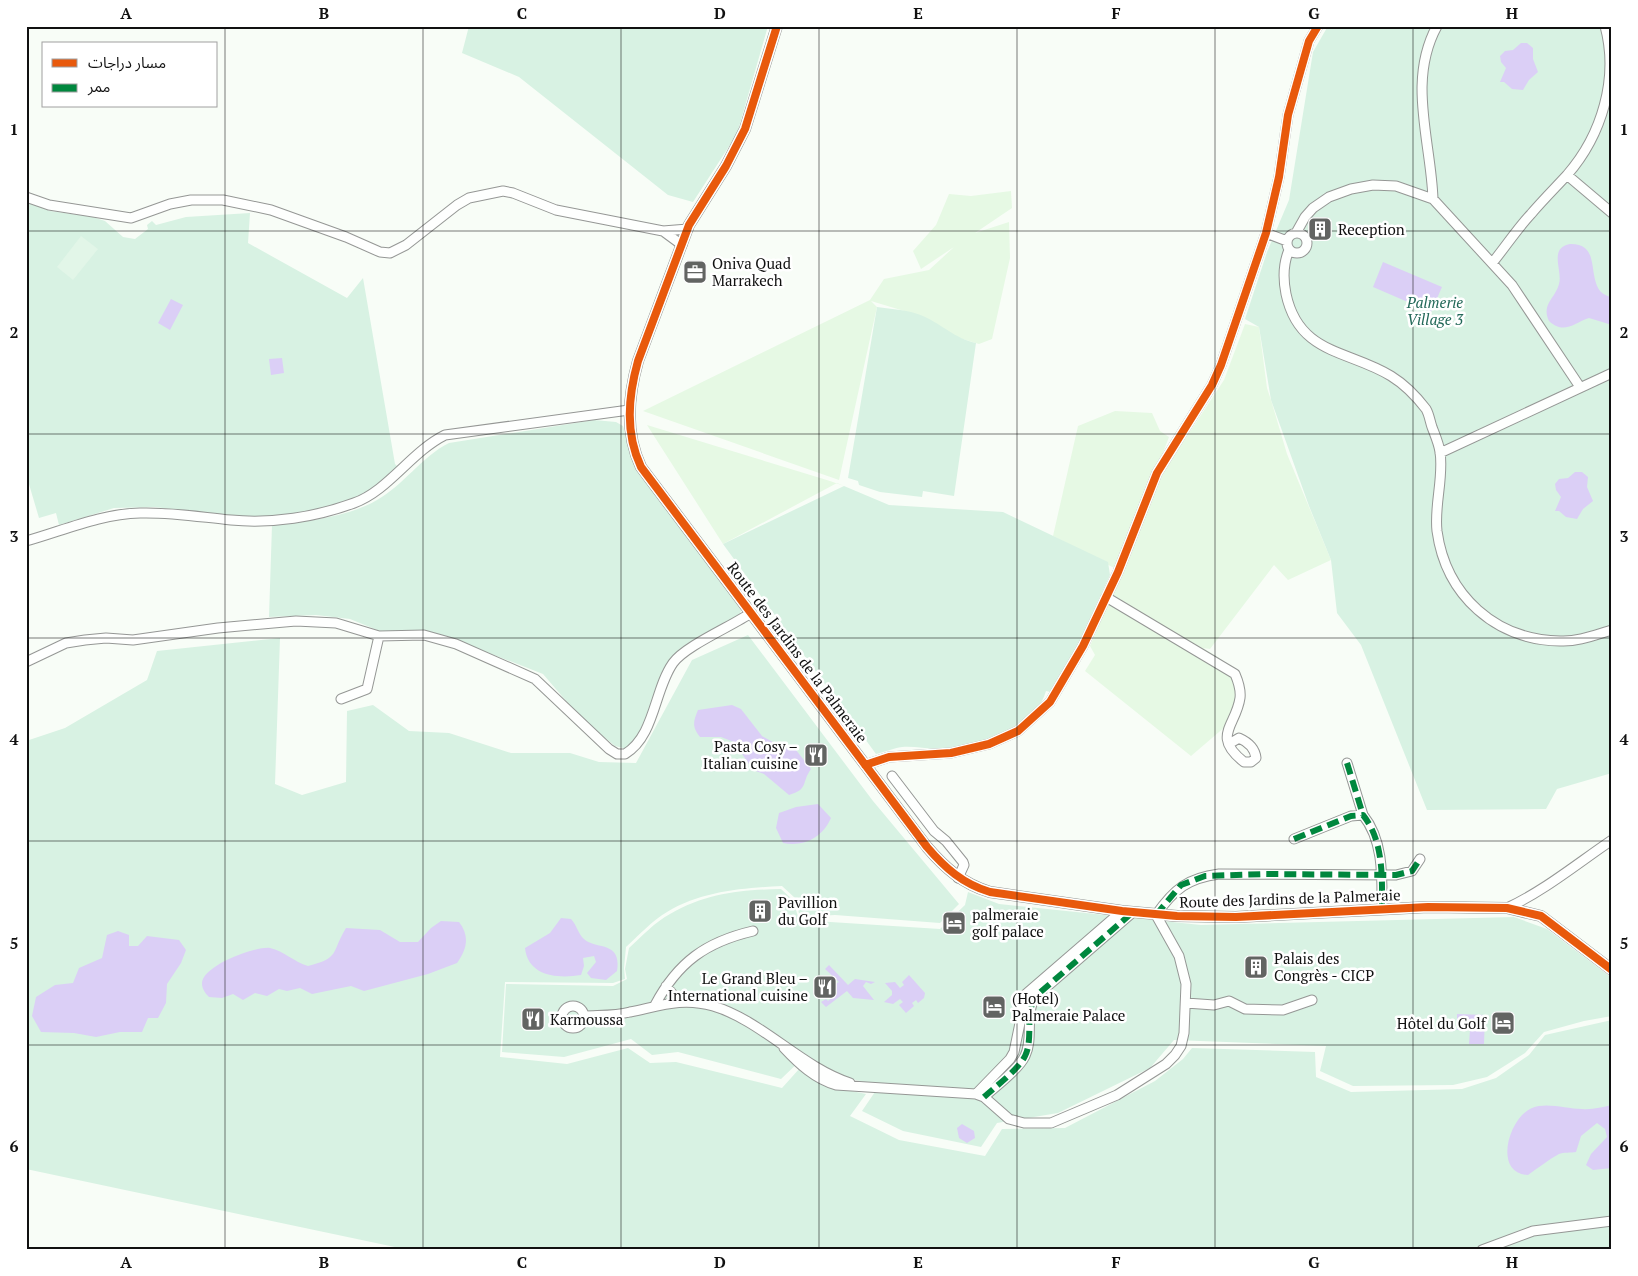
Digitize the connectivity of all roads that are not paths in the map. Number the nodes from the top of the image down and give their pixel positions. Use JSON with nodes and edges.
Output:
{"nodes":[{"id":1,"x":777,"y":26,"type":"edge"},
{"id":2,"x":1318,"y":26,"type":"edge"},
{"id":3,"x":1437,"y":26,"type":"edge"},
{"id":4,"x":1604,"y":26,"type":"edge"},
{"id":5,"x":1568,"y":174,"type":"junction"},
{"id":6,"x":26,"y":196,"type":"edge"},
{"id":7,"x":1432,"y":199,"type":"junction"},
{"id":8,"x":1612,"y":213,"type":"edge"},
{"id":9,"x":688,"y":229,"type":"junction"},
{"id":10,"x":663,"y":232,"type":"junction"},
{"id":11,"x":1296,"y":233,"type":"junction"},
{"id":12,"x":1266,"y":234,"type":"junction"},
{"id":13,"x":682,"y":245,"type":"junction"},
{"id":14,"x":1288,"y":246,"type":"junction"},
{"id":15,"x":1493,"y":262,"type":"junction"},
{"id":16,"x":1612,"y":373,"type":"edge"},
{"id":17,"x":1580,"y":387,"type":"junction"},
{"id":18,"x":629,"y":410,"type":"junction"},
{"id":19,"x":1440,"y":452,"type":"junction"},
{"id":20,"x":26,"y":541,"type":"edge"},
{"id":21,"x":1106,"y":597,"type":"junction"},
{"id":22,"x":751,"y":613,"type":"junction"},
{"id":23,"x":1612,"y":630,"type":"edge"},
{"id":24,"x":379,"y":636,"type":"junction"},
{"id":25,"x":26,"y":662,"type":"edge"},
{"id":26,"x":341,"y":699,"type":"dead end"},
{"id":27,"x":1229,"y":744,"type":"dead end"},
{"id":28,"x":1348,"y":763,"type":"dead end"},
{"id":29,"x":865,"y":765,"type":"junction"},
{"id":30,"x":892,"y":776,"type":"dead end"},
{"id":31,"x":1363,"y":815,"type":"junction"},
{"id":32,"x":1294,"y":839,"type":"dead end"},
{"id":33,"x":1612,"y":840,"type":"edge"},
{"id":34,"x":1420,"y":859,"type":"dead end"},
{"id":35,"x":1382,"y":874,"type":"junction"},
{"id":36,"x":958,"y":878,"type":"junction"},
{"id":37,"x":1506,"y":908,"type":"junction"},
{"id":38,"x":1382,"y":910,"type":"junction"},
{"id":39,"x":1122,"y":911,"type":"junction"},
{"id":40,"x":1133,"y":912,"type":"junction"},
{"id":41,"x":1156,"y":915,"type":"junction"},
{"id":42,"x":753,"y":930,"type":"dead end"},
{"id":43,"x":1064,"y":968,"type":"junction"},
{"id":44,"x":1612,"y":970,"type":"edge"},
{"id":45,"x":666,"y":986,"type":"junction"},
{"id":46,"x":1312,"y":1000,"type":"dead end"},
{"id":47,"x":679,"y":1002,"type":"junction"},
{"id":48,"x":1186,"y":1003,"type":"junction"},
{"id":49,"x":656,"y":1005,"type":"junction"},
{"id":50,"x":584,"y":1016,"type":"dead end"},
{"id":51,"x":980,"y":1095,"type":"junction"},
{"id":52,"x":1612,"y":1221,"type":"edge"},
{"id":53,"x":1482,"y":1250,"type":"edge"}],
"edges":[{"from":1,"to":9,"type":"street","name":"Route des Jardins de la Palmeraie"},
{"from":2,"to":12,"type":"street"},
{"from":3,"to":7,"type":"street"},
{"from":4,"to":5,"type":"street"},
{"from":5,"to":8,"type":"street"},
{"from":5,"to":15,"type":"street"},
{"from":6,"to":10,"type":"street"},
{"from":7,"to":11,"type":"street"},
{"from":7,"to":15,"type":"street"},
{"from":9,"to":10,"type":"street"},
{"from":9,"to":13,"type":"street","name":"Route des Jardins de la Palmeraie"},
{"from":10,"to":13,"type":"street"},
{"from":11,"to":14,"type":"street"},
{"from":11,"to":14,"type":"street"},
{"from":12,"to":14,"type":"street"},
{"from":12,"to":21,"type":"street"},
{"from":13,"to":18,"type":"street","name":"Route des Jardins de la Palmeraie"},
{"from":14,"to":19,"type":"street"},
{"from":15,"to":17,"type":"street"},
{"from":16,"to":17,"type":"street"},
{"from":17,"to":19,"type":"street"},
{"from":18,"to":20,"type":"street"},
{"from":18,"to":22,"type":"street","name":"Route des Jardins de la Palmeraie"},
{"from":19,"to":23,"type":"street"},
{"from":21,"to":27,"type":"street"},
{"from":21,"to":29,"type":"street"},
{"from":22,"to":24,"type":"street"},
{"from":22,"to":29,"type":"street","name":"Route des Jardins de la Palmeraie"},
{"from":24,"to":25,"type":"street"},
{"from":24,"to":26,"type":"street"},
{"from":28,"to":31,"type":"street"},
{"from":29,"to":36,"type":"street","name":"Route des Jardins de la Palmeraie"},
{"from":30,"to":36,"type":"street"},
{"from":31,"to":32,"type":"street"},
{"from":31,"to":35,"type":"street"},
{"from":33,"to":37,"type":"street"},
{"from":34,"to":35,"type":"street"},
{"from":35,"to":38,"type":"street"},
{"from":35,"to":41,"type":"street"},
{"from":36,"to":39,"type":"street","name":"Route des Jardins de la Palmeraie"},
{"from":37,"to":38,"type":"street","name":"Route des Jardins de la Palmeraie"},
{"from":37,"to":44,"type":"street","name":"Route des Jardins de la Palmeraie"},
{"from":38,"to":41,"type":"street","name":"Route des Jardins de la Palmeraie"},
{"from":39,"to":40,"type":"street","name":"Route des Jardins de la Palmeraie"},
{"from":39,"to":43,"type":"street"},
{"from":40,"to":41,"type":"street","name":"Route des Jardins de la Palmeraie"},
{"from":40,"to":43,"type":"street"},
{"from":41,"to":48,"type":"street"},
{"from":42,"to":45,"type":"street"},
{"from":43,"to":51,"type":"street"},
{"from":45,"to":47,"type":"street"},
{"from":45,"to":49,"type":"street"},
{"from":46,"to":48,"type":"street"},
{"from":47,"to":49,"type":"street"},
{"from":47,"to":51,"type":"street"},
{"from":48,"to":51,"type":"street"},
{"from":49,"to":50,"type":"street"},
{"from":52,"to":53,"type":"street"}]}
